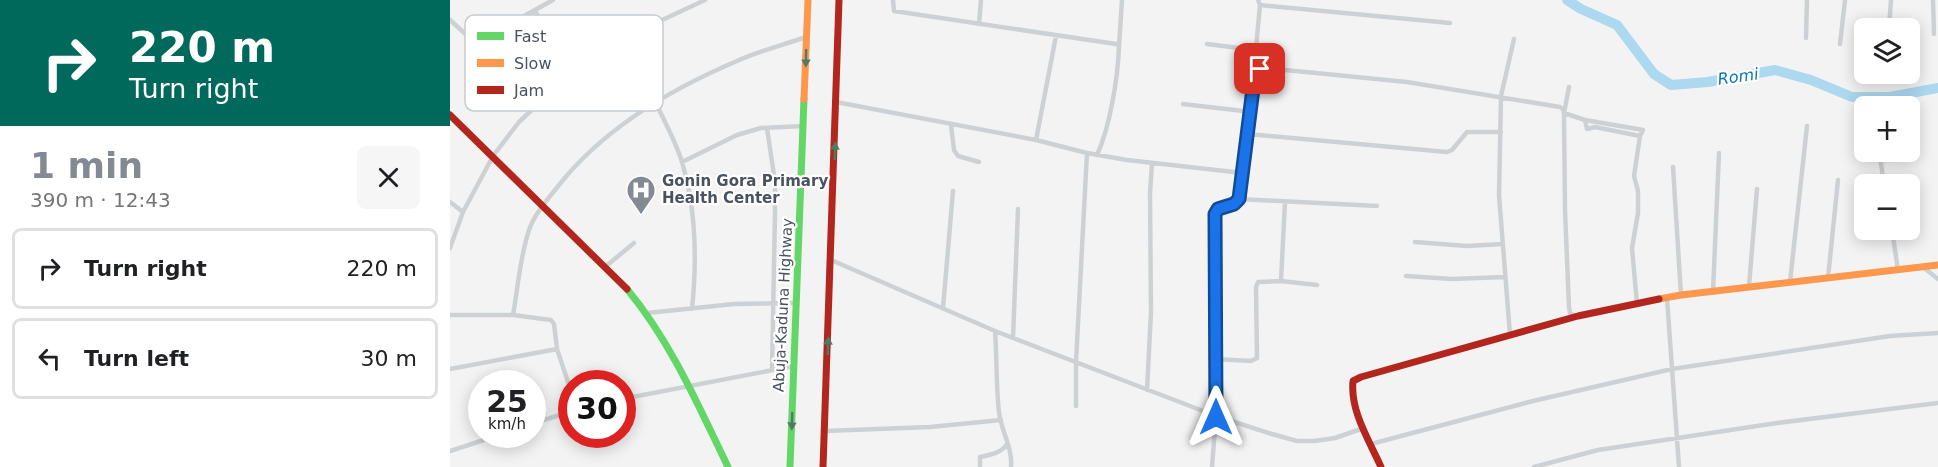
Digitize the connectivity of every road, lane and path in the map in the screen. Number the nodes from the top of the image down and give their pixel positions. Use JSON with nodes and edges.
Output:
{"nodes":[{"id":1,"x":553,"y":0,"type":"edge"},
{"id":2,"x":705,"y":0,"type":"edge"},
{"id":3,"x":808,"y":0,"type":"edge"},
{"id":4,"x":839,"y":0,"type":"edge"},
{"id":5,"x":893,"y":0,"type":"edge"},
{"id":6,"x":981,"y":0,"type":"edge"},
{"id":7,"x":1122,"y":0,"type":"edge"},
{"id":8,"x":1807,"y":0,"type":"edge"},
{"id":9,"x":1845,"y":0,"type":"edge"},
{"id":10,"x":1891,"y":0,"type":"edge"},
{"id":11,"x":1933,"y":0,"type":"edge"},
{"id":12,"x":1259,"y":2,"type":"edge"},
{"id":13,"x":535,"y":10,"type":"junction"},
{"id":14,"x":526,"y":15,"type":"edge"},
{"id":15,"x":537,"y":15,"type":"edge"},
{"id":16,"x":1890,"y":18,"type":"edge"},
{"id":17,"x":450,"y":20,"type":"edge"},
{"id":18,"x":663,"y":20,"type":"edge"},
{"id":19,"x":1450,"y":23,"type":"dead end"},
{"id":20,"x":979,"y":24,"type":"junction"},
{"id":21,"x":465,"y":34,"type":"edge"},
{"id":22,"x":1934,"y":34,"type":"dead end"},
{"id":23,"x":1056,"y":36,"type":"junction"},
{"id":24,"x":806,"y":37,"type":"junction"},
{"id":25,"x":1806,"y":38,"type":"dead end"},
{"id":26,"x":1514,"y":39,"type":"dead end"},
{"id":27,"x":1207,"y":44,"type":"dead end"},
{"id":28,"x":1840,"y":44,"type":"dead end"},
{"id":29,"x":1119,"y":46,"type":"junction"},
{"id":30,"x":1256,"y":50,"type":"junction"},
{"id":31,"x":1257,"y":70,"type":"junction"},
{"id":32,"x":1569,"y":87,"type":"dead end"},
{"id":33,"x":1502,"y":96,"type":"junction"},
{"id":34,"x":663,"y":99,"type":"edge"},
{"id":35,"x":836,"y":102,"type":"junction"},
{"id":36,"x":1183,"y":104,"type":"dead end"},
{"id":37,"x":531,"y":111,"type":"edge"},
{"id":38,"x":642,"y":111,"type":"edge"},
{"id":39,"x":660,"y":111,"type":"edge"},
{"id":40,"x":1252,"y":112,"type":"junction"},
{"id":41,"x":1564,"y":113,"type":"junction"},
{"id":42,"x":450,"y":115,"type":"edge"},
{"id":43,"x":951,"y":125,"type":"junction"},
{"id":44,"x":804,"y":126,"type":"junction"},
{"id":45,"x":1807,"y":126,"type":"dead end"},
{"id":46,"x":767,"y":128,"type":"junction"},
{"id":47,"x":1501,"y":132,"type":"junction"},
{"id":48,"x":1248,"y":134,"type":"junction"},
{"id":49,"x":1036,"y":140,"type":"junction"},
{"id":50,"x":1087,"y":153,"type":"junction"},
{"id":51,"x":1719,"y":153,"type":"dead end"},
{"id":52,"x":1097,"y":155,"type":"junction"},
{"id":53,"x":493,"y":156,"type":"junction"},
{"id":54,"x":682,"y":162,"type":"junction"},
{"id":55,"x":980,"y":162,"type":"dead end"},
{"id":56,"x":1152,"y":163,"type":"junction"},
{"id":57,"x":1673,"y":167,"type":"dead end"},
{"id":58,"x":1243,"y":173,"type":"junction"},
{"id":59,"x":1838,"y":180,"type":"dead end"},
{"id":60,"x":1757,"y":189,"type":"dead end"},
{"id":61,"x":953,"y":191,"type":"dead end"},
{"id":62,"x":1239,"y":199,"type":"junction"},
{"id":63,"x":450,"y":202,"type":"edge"},
{"id":64,"x":1285,"y":202,"type":"junction"},
{"id":65,"x":1377,"y":206,"type":"dead end"},
{"id":66,"x":542,"y":207,"type":"junction"},
{"id":67,"x":1018,"y":208,"type":"dead end"},
{"id":68,"x":463,"y":212,"type":"junction"},
{"id":69,"x":1894,"y":240,"type":"edge"},
{"id":70,"x":1415,"y":242,"type":"dead end"},
{"id":71,"x":634,"y":243,"type":"dead end"},
{"id":72,"x":1503,"y":244,"type":"junction"},
{"id":73,"x":450,"y":248,"type":"edge"},
{"id":74,"x":831,"y":260,"type":"junction"},
{"id":75,"x":1938,"y":265,"type":"edge"},
{"id":76,"x":604,"y":267,"type":"junction"},
{"id":77,"x":1923,"y":267,"type":"junction"},
{"id":78,"x":1898,"y":270,"type":"junction"},
{"id":79,"x":1406,"y":276,"type":"dead end"},
{"id":80,"x":1505,"y":277,"type":"junction"},
{"id":81,"x":1828,"y":278,"type":"junction"},
{"id":82,"x":1938,"y":279,"type":"edge"},
{"id":83,"x":1281,"y":281,"type":"junction"},
{"id":84,"x":1790,"y":282,"type":"junction"},
{"id":85,"x":1317,"y":285,"type":"dead end"},
{"id":86,"x":1749,"y":286,"type":"junction"},
{"id":87,"x":1713,"y":291,"type":"junction"},
{"id":88,"x":1681,"y":295,"type":"junction"},
{"id":89,"x":1667,"y":298,"type":"junction"},
{"id":90,"x":773,"y":303,"type":"junction"},
{"id":91,"x":797,"y":303,"type":"junction"},
{"id":92,"x":1637,"y":304,"type":"junction"},
{"id":93,"x":943,"y":308,"type":"junction"},
{"id":94,"x":692,"y":309,"type":"junction"},
{"id":95,"x":647,"y":313,"type":"junction"},
{"id":96,"x":450,"y":315,"type":"edge"},
{"id":97,"x":513,"y":315,"type":"junction"},
{"id":98,"x":1578,"y":316,"type":"junction"},
{"id":99,"x":995,"y":331,"type":"junction"},
{"id":100,"x":1938,"y":333,"type":"edge"},
{"id":101,"x":1510,"y":335,"type":"junction"},
{"id":102,"x":1013,"y":338,"type":"junction"},
{"id":103,"x":557,"y":349,"type":"junction"},
{"id":104,"x":1216,"y":359,"type":"junction"},
{"id":105,"x":1076,"y":362,"type":"junction"},
{"id":106,"x":794,"y":366,"type":"junction"},
{"id":107,"x":450,"y":369,"type":"edge"},
{"id":108,"x":1672,"y":369,"type":"junction"},
{"id":109,"x":564,"y":370,"type":"edge"},
{"id":110,"x":772,"y":370,"type":"junction"},
{"id":111,"x":689,"y":387,"type":"junction"},
{"id":112,"x":1147,"y":390,"type":"junction"},
{"id":113,"x":636,"y":396,"type":"edge"},
{"id":114,"x":1938,"y":403,"type":"edge"},
{"id":115,"x":1076,"y":406,"type":"dead end"},
{"id":116,"x":1216,"y":417,"type":"junction"},
{"id":117,"x":1001,"y":420,"type":"junction"},
{"id":118,"x":1364,"y":428,"type":"junction"},
{"id":119,"x":825,"y":431,"type":"junction"},
{"id":120,"x":1677,"y":440,"type":"junction"},
{"id":121,"x":1006,"y":444,"type":"junction"},
{"id":122,"x":1371,"y":444,"type":"junction"},
{"id":123,"x":468,"y":446,"type":"edge"},
{"id":124,"x":450,"y":452,"type":"edge"},
{"id":125,"x":728,"y":467,"type":"edge"},
{"id":126,"x":790,"y":467,"type":"edge"},
{"id":127,"x":823,"y":467,"type":"edge"},
{"id":128,"x":980,"y":467,"type":"edge"},
{"id":129,"x":1011,"y":467,"type":"edge"},
{"id":130,"x":1212,"y":467,"type":"edge"},
{"id":131,"x":1381,"y":467,"type":"edge"},
{"id":132,"x":1534,"y":467,"type":"edge"},
{"id":133,"x":1679,"y":467,"type":"edge"}],
"edges":[{"from":1,"to":13,"type":"street"},
{"from":2,"to":18,"type":"street"},
{"from":3,"to":24,"type":"main road","name":"Abuja-Kaduna Highway"},
{"from":4,"to":35,"type":"main road"},
{"from":5,"to":20,"type":"street"},
{"from":6,"to":20,"type":"street"},
{"from":7,"to":29,"type":"street"},
{"from":8,"to":25,"type":"street"},
{"from":9,"to":28,"type":"street"},
{"from":10,"to":16,"type":"street"},
{"from":11,"to":22,"type":"street"},
{"from":12,"to":19,"type":"street"},
{"from":12,"to":30,"type":"street"},
{"from":13,"to":14,"type":"street"},
{"from":13,"to":15,"type":"street"},
{"from":17,"to":21,"type":"street"},
{"from":20,"to":23,"type":"street"},
{"from":23,"to":29,"type":"street"},
{"from":23,"to":49,"type":"street"},
{"from":24,"to":34,"type":"street"},
{"from":24,"to":44,"type":"main road","name":"Abuja-Kaduna Highway","one_way":true},
{"from":26,"to":33,"type":"street"},
{"from":27,"to":30,"type":"street"},
{"from":29,"to":52,"type":"street"},
{"from":30,"to":31,"type":"street"},
{"from":31,"to":33,"type":"street"},
{"from":31,"to":40,"type":"street"},
{"from":32,"to":41,"type":"street"},
{"from":33,"to":41,"type":"street"},
{"from":33,"to":47,"type":"street"},
{"from":35,"to":43,"type":"street"},
{"from":74,"to":35,"type":"main road","one_way":true},
{"from":36,"to":40,"type":"street"},
{"from":37,"to":53,"type":"street"},
{"from":38,"to":66,"type":"street"},
{"from":39,"to":54,"type":"street"},
{"from":40,"to":48,"type":"street"},
{"from":41,"to":92,"type":"street"},
{"from":41,"to":98,"type":"street"},
{"from":42,"to":53,"type":"main road"},
{"from":43,"to":49,"type":"street"},
{"from":43,"to":55,"type":"street"},
{"from":44,"to":46,"type":"street"},
{"from":44,"to":91,"type":"main road","name":"Abuja-Kaduna Highway"},
{"from":45,"to":84,"type":"street"},
{"from":46,"to":54,"type":"street"},
{"from":46,"to":90,"type":"street"},
{"from":47,"to":48,"type":"street"},
{"from":47,"to":72,"type":"street"},
{"from":48,"to":58,"type":"street"},
{"from":49,"to":50,"type":"street"},
{"from":50,"to":52,"type":"street"},
{"from":50,"to":105,"type":"street"},
{"from":51,"to":87,"type":"street"},
{"from":52,"to":56,"type":"street"},
{"from":53,"to":66,"type":"main road"},
{"from":53,"to":68,"type":"street"},
{"from":54,"to":94,"type":"street"},
{"from":56,"to":58,"type":"street"},
{"from":56,"to":112,"type":"street"},
{"from":57,"to":88,"type":"street"},
{"from":58,"to":62,"type":"street"},
{"from":59,"to":81,"type":"street"},
{"from":60,"to":86,"type":"street"},
{"from":61,"to":93,"type":"street"},
{"from":62,"to":64,"type":"street"},
{"from":62,"to":104,"type":"street"},
{"from":63,"to":68,"type":"street"},
{"from":64,"to":65,"type":"street"},
{"from":64,"to":83,"type":"street"},
{"from":66,"to":76,"type":"main road"},
{"from":66,"to":97,"type":"street"},
{"from":67,"to":102,"type":"street"},
{"from":68,"to":73,"type":"street"},
{"from":69,"to":78,"type":"street"},
{"from":70,"to":72,"type":"street"},
{"from":71,"to":76,"type":"street"},
{"from":72,"to":80,"type":"street"},
{"from":74,"to":93,"type":"street"},
{"from":119,"to":74,"type":"main road","one_way":true},
{"from":75,"to":77,"type":"main road"},
{"from":76,"to":95,"type":"main road"},
{"from":77,"to":78,"type":"main road"},
{"from":77,"to":82,"type":"street"},
{"from":78,"to":81,"type":"main road"},
{"from":79,"to":80,"type":"street"},
{"from":80,"to":101,"type":"street"},
{"from":81,"to":84,"type":"main road"},
{"from":83,"to":85,"type":"street"},
{"from":83,"to":104,"type":"street"},
{"from":84,"to":86,"type":"main road"},
{"from":86,"to":87,"type":"main road"},
{"from":87,"to":88,"type":"main road"},
{"from":88,"to":89,"type":"main road"},
{"from":89,"to":92,"type":"main road"},
{"from":89,"to":108,"type":"street"},
{"from":90,"to":91,"type":"street"},
{"from":90,"to":94,"type":"street"},
{"from":90,"to":110,"type":"street"},
{"from":91,"to":106,"type":"main road","name":"Abuja-Kaduna Highway"},
{"from":92,"to":98,"type":"main road"},
{"from":93,"to":99,"type":"street"},
{"from":94,"to":95,"type":"street"},
{"from":95,"to":111,"type":"main road"},
{"from":96,"to":97,"type":"street"},
{"from":97,"to":103,"type":"street"},
{"from":98,"to":101,"type":"main road"},
{"from":99,"to":102,"type":"street"},
{"from":99,"to":117,"type":"street"},
{"from":100,"to":108,"type":"street"},
{"from":101,"to":118,"type":"main road"},
{"from":102,"to":105,"type":"street"},
{"from":103,"to":107,"type":"street"},
{"from":103,"to":109,"type":"street"},
{"from":104,"to":116,"type":"street"},
{"from":105,"to":112,"type":"street"},
{"from":105,"to":115,"type":"street"},
{"from":106,"to":110,"type":"street"},
{"from":106,"to":126,"type":"main road","name":"Abuja-Kaduna Highway","one_way":true},
{"from":108,"to":120,"type":"street"},
{"from":108,"to":122,"type":"street"},
{"from":110,"to":111,"type":"street"},
{"from":111,"to":113,"type":"street"},
{"from":111,"to":125,"type":"main road"},
{"from":112,"to":116,"type":"street"},
{"from":114,"to":120,"type":"street"},
{"from":116,"to":118,"type":"street"},
{"from":116,"to":130,"type":"street"},
{"from":117,"to":119,"type":"street"},
{"from":117,"to":121,"type":"street"},
{"from":118,"to":122,"type":"main road"},
{"from":119,"to":127,"type":"main road"},
{"from":120,"to":132,"type":"street"},
{"from":120,"to":133,"type":"street"},
{"from":121,"to":128,"type":"street"},
{"from":121,"to":129,"type":"street"},
{"from":122,"to":131,"type":"main road"},
{"from":123,"to":124,"type":"street"}]}
